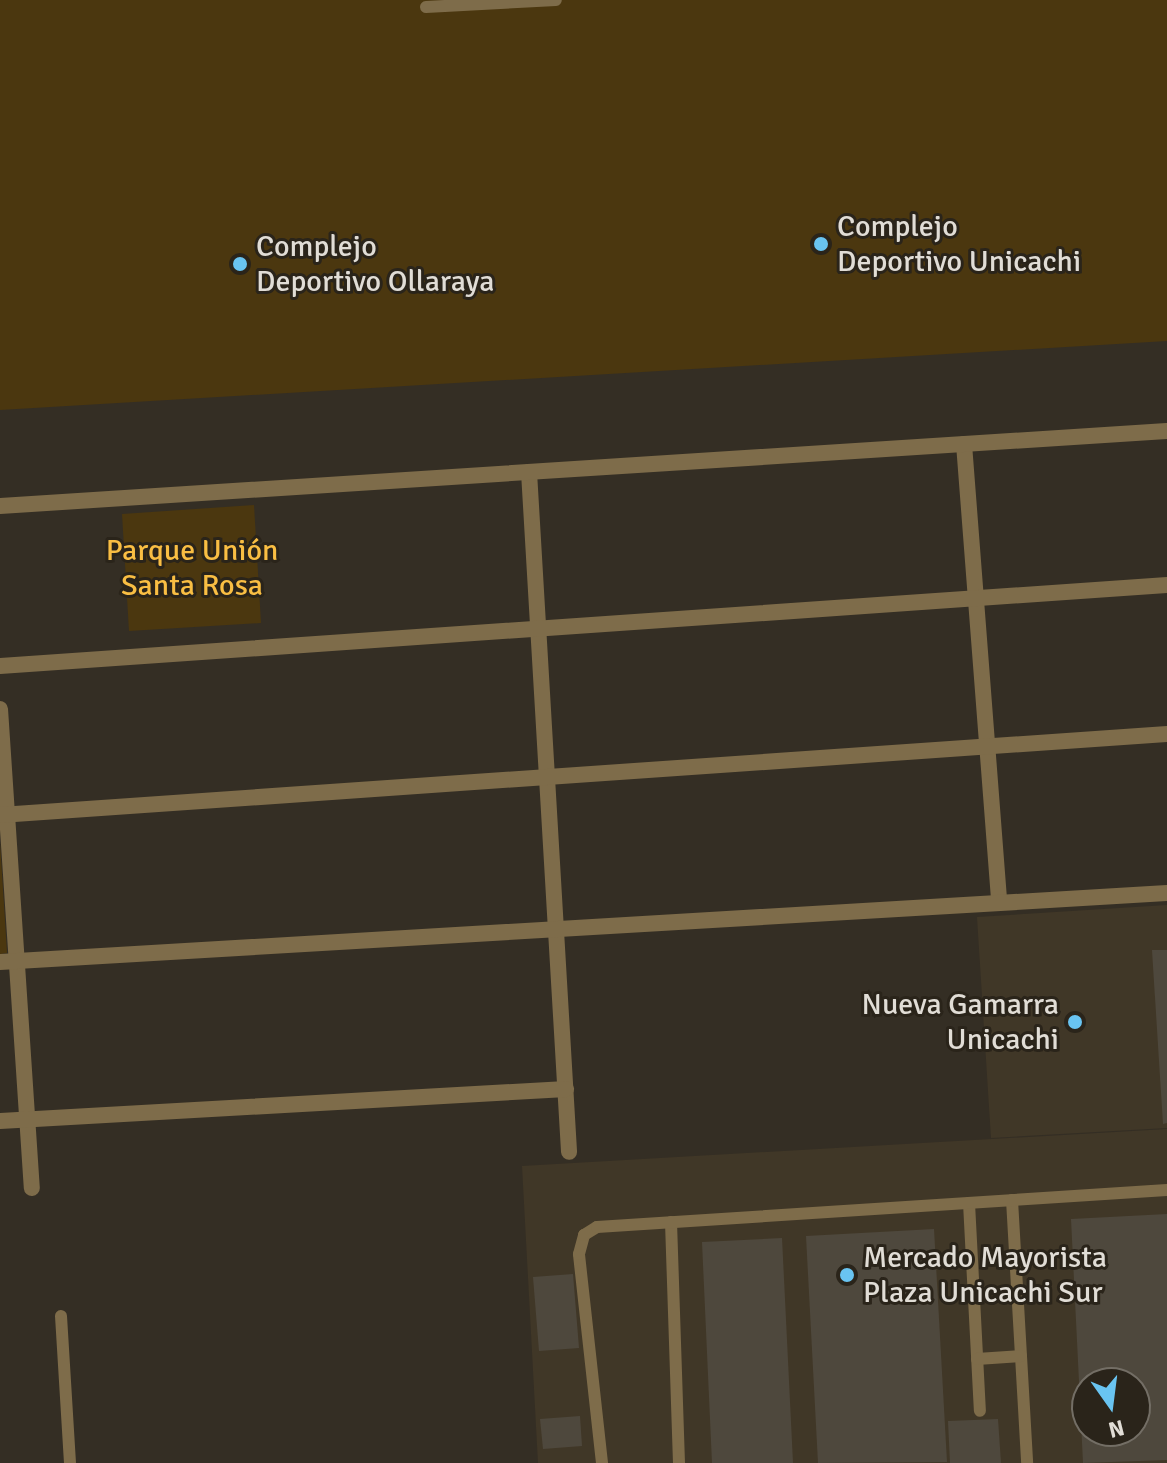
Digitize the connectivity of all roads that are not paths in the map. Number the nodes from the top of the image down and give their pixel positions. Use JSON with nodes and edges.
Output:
{"nodes":[{"id":1,"x":556,"y":0,"type":"edge"},
{"id":2,"x":426,"y":7,"type":"dead end"},
{"id":3,"x":1167,"y":431,"type":"edge"},
{"id":4,"x":964,"y":444,"type":"junction"},
{"id":5,"x":529,"y":472,"type":"junction"},
{"id":6,"x":0,"y":506,"type":"edge"},
{"id":7,"x":1167,"y":585,"type":"edge"},
{"id":8,"x":976,"y":598,"type":"junction"},
{"id":9,"x":538,"y":629,"type":"junction"},
{"id":10,"x":0,"y":666,"type":"edge"},
{"id":11,"x":0,"y":709,"type":"edge"},
{"id":12,"x":1167,"y":734,"type":"edge"},
{"id":13,"x":987,"y":746,"type":"junction"},
{"id":14,"x":547,"y":777,"type":"junction"},
{"id":15,"x":4,"y":815,"type":"edge"},
{"id":16,"x":1167,"y":893,"type":"edge"},
{"id":17,"x":999,"y":903,"type":"junction"},
{"id":18,"x":556,"y":929,"type":"junction"},
{"id":19,"x":9,"y":962,"type":"edge"},
{"id":20,"x":566,"y":1089,"type":"junction"},
{"id":21,"x":28,"y":1119,"type":"junction"},
{"id":22,"x":0,"y":1121,"type":"edge"},
{"id":23,"x":569,"y":1152,"type":"dead end"},
{"id":24,"x":32,"y":1188,"type":"dead end"},
{"id":25,"x":1167,"y":1190,"type":"edge"},
{"id":26,"x":1012,"y":1200,"type":"junction"},
{"id":27,"x":969,"y":1203,"type":"junction"},
{"id":28,"x":671,"y":1222,"type":"junction"},
{"id":29,"x":61,"y":1316,"type":"dead end"},
{"id":30,"x":1021,"y":1356,"type":"junction"},
{"id":31,"x":977,"y":1359,"type":"junction"},
{"id":32,"x":980,"y":1411,"type":"dead end"},
{"id":33,"x":70,"y":1463,"type":"edge"},
{"id":34,"x":602,"y":1463,"type":"edge"},
{"id":35,"x":679,"y":1463,"type":"edge"},
{"id":36,"x":1027,"y":1463,"type":"edge"}],
"edges":[{"from":1,"to":2,"type":"lane"},
{"from":3,"to":4,"type":"street"},
{"from":4,"to":5,"type":"street"},
{"from":4,"to":8,"type":"street"},
{"from":5,"to":6,"type":"street"},
{"from":5,"to":9,"type":"street"},
{"from":7,"to":8,"type":"street"},
{"from":8,"to":9,"type":"street"},
{"from":8,"to":13,"type":"street"},
{"from":9,"to":10,"type":"street"},
{"from":9,"to":14,"type":"street"},
{"from":11,"to":15,"type":"street"},
{"from":12,"to":13,"type":"street"},
{"from":13,"to":14,"type":"street"},
{"from":13,"to":17,"type":"street"},
{"from":14,"to":15,"type":"street"},
{"from":14,"to":18,"type":"street"},
{"from":15,"to":19,"type":"street"},
{"from":16,"to":17,"type":"street"},
{"from":17,"to":18,"type":"street"},
{"from":18,"to":19,"type":"street"},
{"from":18,"to":20,"type":"street"},
{"from":19,"to":21,"type":"street"},
{"from":20,"to":21,"type":"street"},
{"from":20,"to":23,"type":"street"},
{"from":21,"to":22,"type":"street"},
{"from":21,"to":24,"type":"street"},
{"from":25,"to":26,"type":"lane"},
{"from":26,"to":27,"type":"lane"},
{"from":26,"to":30,"type":"lane"},
{"from":27,"to":28,"type":"lane"},
{"from":27,"to":31,"type":"lane"},
{"from":28,"to":34,"type":"lane"},
{"from":28,"to":35,"type":"lane"},
{"from":29,"to":33,"type":"lane"},
{"from":30,"to":31,"type":"lane"},
{"from":30,"to":36,"type":"lane"},
{"from":31,"to":32,"type":"lane"}]}
